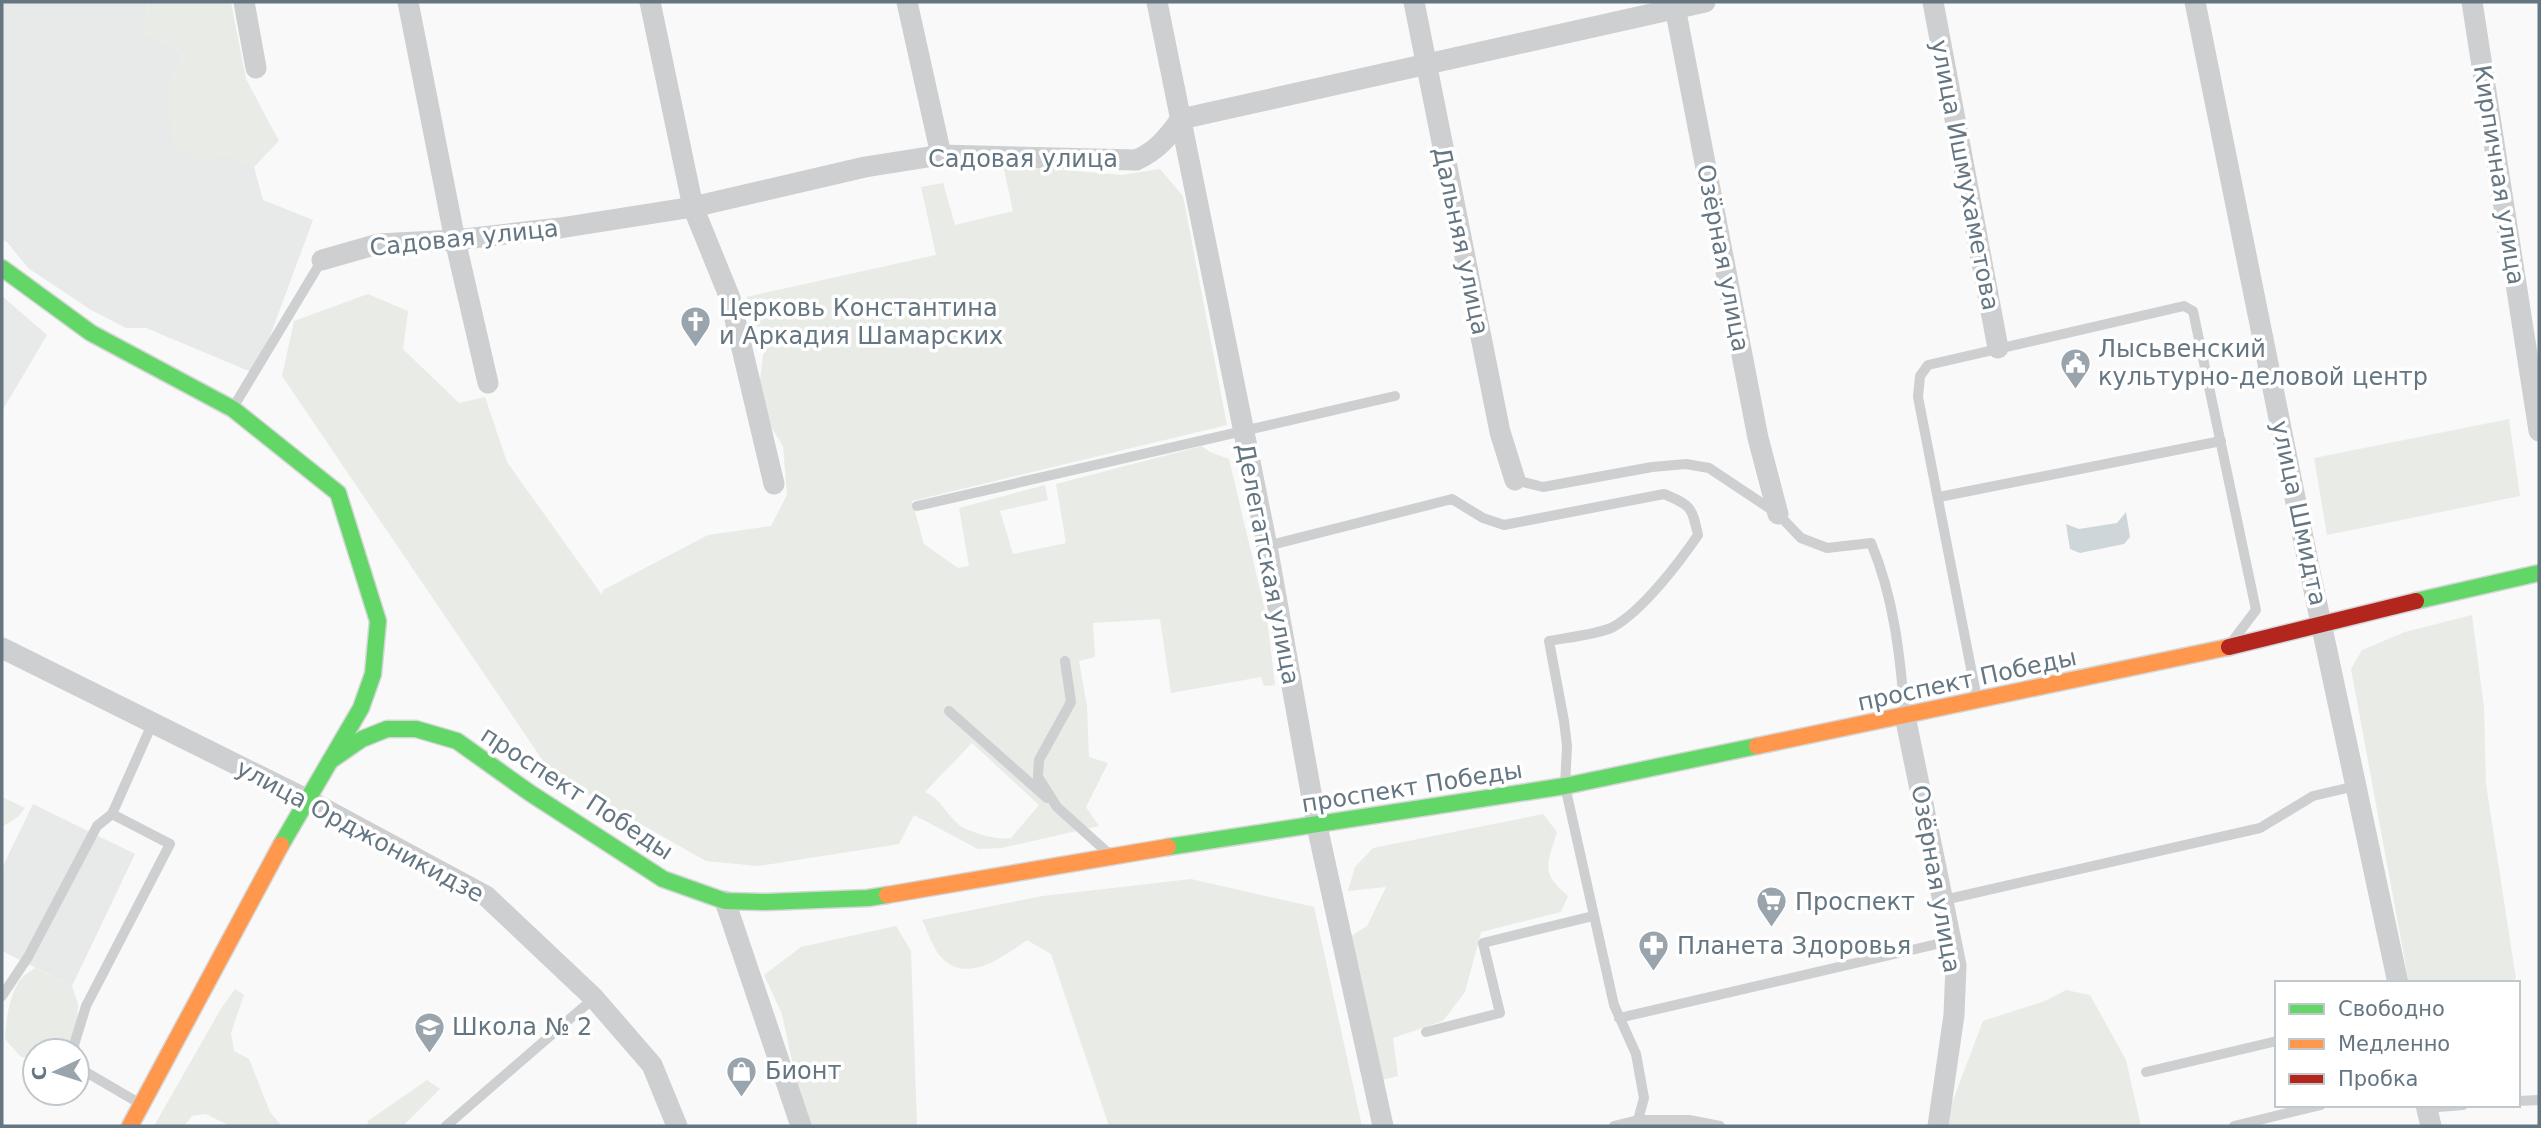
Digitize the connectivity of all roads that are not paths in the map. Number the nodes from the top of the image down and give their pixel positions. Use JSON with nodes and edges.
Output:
{"nodes":[{"id":1,"x":244,"y":2,"type":"edge"},
{"id":2,"x":408,"y":2,"type":"edge"},
{"id":3,"x":650,"y":2,"type":"edge"},
{"id":4,"x":907,"y":2,"type":"edge"},
{"id":5,"x":1157,"y":2,"type":"edge"},
{"id":6,"x":1414,"y":2,"type":"edge"},
{"id":7,"x":1705,"y":2,"type":"edge"},
{"id":8,"x":1933,"y":2,"type":"edge"},
{"id":9,"x":2196,"y":2,"type":"edge"},
{"id":10,"x":2472,"y":2,"type":"edge"},
{"id":11,"x":1674,"y":5,"type":"edge"},
{"id":12,"x":1426,"y":66,"type":"junction"},
{"id":13,"x":256,"y":68,"type":"dead end"},
{"id":14,"x":1181,"y":119,"type":"junction"},
{"id":15,"x":941,"y":155,"type":"junction"},
{"id":16,"x":694,"y":207,"type":"junction"},
{"id":17,"x":455,"y":240,"type":"junction"},
{"id":18,"x":322,"y":260,"type":"joint"},
{"id":19,"x":2,"y":268,"type":"edge"},
{"id":20,"x":1998,"y":348,"type":"junction"},
{"id":21,"x":488,"y":383,"type":"dead end"},
{"id":22,"x":1395,"y":396,"type":"dead end"},
{"id":23,"x":233,"y":409,"type":"junction"},
{"id":24,"x":2539,"y":431,"type":"edge"},
{"id":25,"x":1243,"y":432,"type":"junction"},
{"id":26,"x":2221,"y":441,"type":"junction"},
{"id":27,"x":1515,"y":480,"type":"joint"},
{"id":28,"x":774,"y":484,"type":"dead end"},
{"id":29,"x":1939,"y":498,"type":"junction"},
{"id":30,"x":918,"y":506,"type":"dead end"},
{"id":31,"x":1778,"y":514,"type":"junction"},
{"id":32,"x":1267,"y":546,"type":"junction"},
{"id":33,"x":2539,"y":573,"type":"edge"},
{"id":34,"x":2322,"y":623,"type":"junction"},
{"id":35,"x":2228,"y":647,"type":"junction"},
{"id":36,"x":2,"y":648,"type":"edge"},
{"id":37,"x":1066,"y":661,"type":"dead end"},
{"id":38,"x":1978,"y":701,"type":"junction"},
{"id":39,"x":949,"y":711,"type":"dead end"},
{"id":40,"x":1905,"y":716,"type":"junction"},
{"id":41,"x":153,"y":722,"type":"junction"},
{"id":42,"x":330,"y":761,"type":"junction"},
{"id":43,"x":1565,"y":786,"type":"junction"},
{"id":44,"x":2356,"y":786,"type":"junction"},
{"id":45,"x":306,"y":799,"type":"junction"},
{"id":46,"x":1057,"y":807,"type":"junction"},
{"id":47,"x":112,"y":814,"type":"junction"},
{"id":48,"x":1317,"y":826,"type":"junction"},
{"id":49,"x":1111,"y":856,"type":"junction"},
{"id":50,"x":1944,"y":900,"type":"junction"},
{"id":51,"x":725,"y":901,"type":"junction"},
{"id":52,"x":1593,"y":916,"type":"junction"},
{"id":53,"x":1950,"y":941,"type":"junction"},
{"id":54,"x":2398,"y":981,"type":"edge"},
{"id":55,"x":2,"y":996,"type":"edge"},
{"id":56,"x":594,"y":998,"type":"junction"},
{"id":57,"x":1619,"y":1017,"type":"junction"},
{"id":58,"x":1426,"y":1032,"type":"dead end"},
{"id":59,"x":76,"y":1037,"type":"edge"},
{"id":60,"x":2275,"y":1041,"type":"edge"},
{"id":61,"x":2146,"y":1072,"type":"dead end"},
{"id":62,"x":91,"y":1075,"type":"edge"},
{"id":63,"x":2539,"y":1100,"type":"edge"},
{"id":64,"x":2520,"y":1101,"type":"edge"},
{"id":65,"x":142,"y":1104,"type":"junction"},
{"id":66,"x":2312,"y":1107,"type":"edge"},
{"id":67,"x":2454,"y":1107,"type":"edge"},
{"id":68,"x":2428,"y":1113,"type":"edge"},
{"id":69,"x":1638,"y":1120,"type":"junction"},
{"id":70,"x":130,"y":1126,"type":"edge"},
{"id":71,"x":446,"y":1126,"type":"edge"},
{"id":72,"x":677,"y":1126,"type":"edge"},
{"id":73,"x":801,"y":1126,"type":"edge"},
{"id":74,"x":1383,"y":1126,"type":"edge"},
{"id":75,"x":1614,"y":1126,"type":"edge"},
{"id":76,"x":1720,"y":1126,"type":"edge"},
{"id":77,"x":1938,"y":1126,"type":"edge"},
{"id":78,"x":2234,"y":1126,"type":"edge"}],
"edges":[{"from":1,"to":13,"type":"street"},
{"from":2,"to":17,"type":"street"},
{"from":3,"to":16,"type":"street"},
{"from":4,"to":15,"type":"street"},
{"from":5,"to":14,"type":"street","name":"Делегатская улица"},
{"from":6,"to":12,"type":"street","name":"Дальняя улица"},
{"from":7,"to":11,"type":"street"},
{"from":8,"to":20,"type":"street","name":"улица Ишмухаметова"},
{"from":9,"to":34,"type":"street","name":"улица Шмидта"},
{"from":10,"to":24,"type":"street","name":"Кирпичная улица"},
{"from":11,"to":12,"type":"street"},
{"from":11,"to":31,"type":"street","name":"Озёрная улица"},
{"from":12,"to":14,"type":"street"},
{"from":12,"to":27,"type":"street","name":"Дальняя улица"},
{"from":14,"to":15,"type":"street","name":"Садовая улица"},
{"from":14,"to":25,"type":"street","name":"Делегатская улица"},
{"from":15,"to":16,"type":"street","name":"Садовая улица"},
{"from":16,"to":17,"type":"street","name":"Садовая улица"},
{"from":16,"to":28,"type":"street"},
{"from":17,"to":18,"type":"street","name":"Садовая улица"},
{"from":17,"to":21,"type":"street"},
{"from":18,"to":23,"type":"lane"},
{"from":19,"to":23,"type":"street"},
{"from":20,"to":26,"type":"lane"},
{"from":20,"to":29,"type":"lane"},
{"from":22,"to":25,"type":"lane"},
{"from":23,"to":42,"type":"street"},
{"from":25,"to":30,"type":"lane"},
{"from":25,"to":32,"type":"street","name":"Делегатская улица"},
{"from":26,"to":29,"type":"lane"},
{"from":26,"to":35,"type":"lane"},
{"from":27,"to":31,"type":"lane"},
{"from":29,"to":38,"type":"lane"},
{"from":31,"to":40,"type":"lane"},
{"from":32,"to":43,"type":"lane"},
{"from":32,"to":48,"type":"street","name":"Делегатская улица"},
{"from":33,"to":34,"type":"street","name":"проспект Победы"},
{"from":34,"to":35,"type":"street","name":"проспект Победы"},
{"from":34,"to":44,"type":"street","name":"улица Шмидта"},
{"from":35,"to":38,"type":"street","name":"проспект Победы"},
{"from":36,"to":41,"type":"street","name":"улица Орджоникидзе"},
{"from":37,"to":46,"type":"lane"},
{"from":38,"to":40,"type":"street","name":"проспект Победы"},
{"from":39,"to":46,"type":"lane"},
{"from":40,"to":43,"type":"street","name":"проспект Победы"},
{"from":40,"to":50,"type":"street","name":"Озёрная улица"},
{"from":41,"to":45,"type":"street","name":"улица Орджоникидзе"},
{"from":41,"to":47,"type":"lane"},
{"from":42,"to":45,"type":"street"},
{"from":42,"to":51,"type":"street","name":"проспект Победы"},
{"from":43,"to":48,"type":"street","name":"проспект Победы"},
{"from":43,"to":52,"type":"lane"},
{"from":44,"to":50,"type":"lane"},
{"from":44,"to":54,"type":"street","name":"улица Шмидта"},
{"from":45,"to":56,"type":"street","name":"улица Орджоникидзе"},
{"from":45,"to":65,"type":"street"},
{"from":46,"to":49,"type":"lane"},
{"from":47,"to":55,"type":"lane"},
{"from":47,"to":59,"type":"lane"},
{"from":48,"to":49,"type":"street","name":"проспект Победы"},
{"from":48,"to":74,"type":"street","name":"Делегатская улица"},
{"from":49,"to":51,"type":"street","name":"проспект Победы"},
{"from":50,"to":53,"type":"street","name":"Озёрная улица"},
{"from":51,"to":73,"type":"street"},
{"from":52,"to":57,"type":"lane"},
{"from":52,"to":58,"type":"lane"},
{"from":53,"to":57,"type":"lane"},
{"from":53,"to":77,"type":"street","name":"Озёрная улица"},
{"from":56,"to":71,"type":"lane"},
{"from":56,"to":72,"type":"street","name":"улица Орджоникидзе"},
{"from":57,"to":69,"type":"lane"},
{"from":60,"to":61,"type":"lane"},
{"from":62,"to":65,"type":"lane"},
{"from":63,"to":64,"type":"lane"},
{"from":65,"to":70,"type":"street"},
{"from":66,"to":78,"type":"lane"},
{"from":67,"to":68,"type":"lane"},
{"from":69,"to":75,"type":"lane"},
{"from":69,"to":76,"type":"lane"}]}
